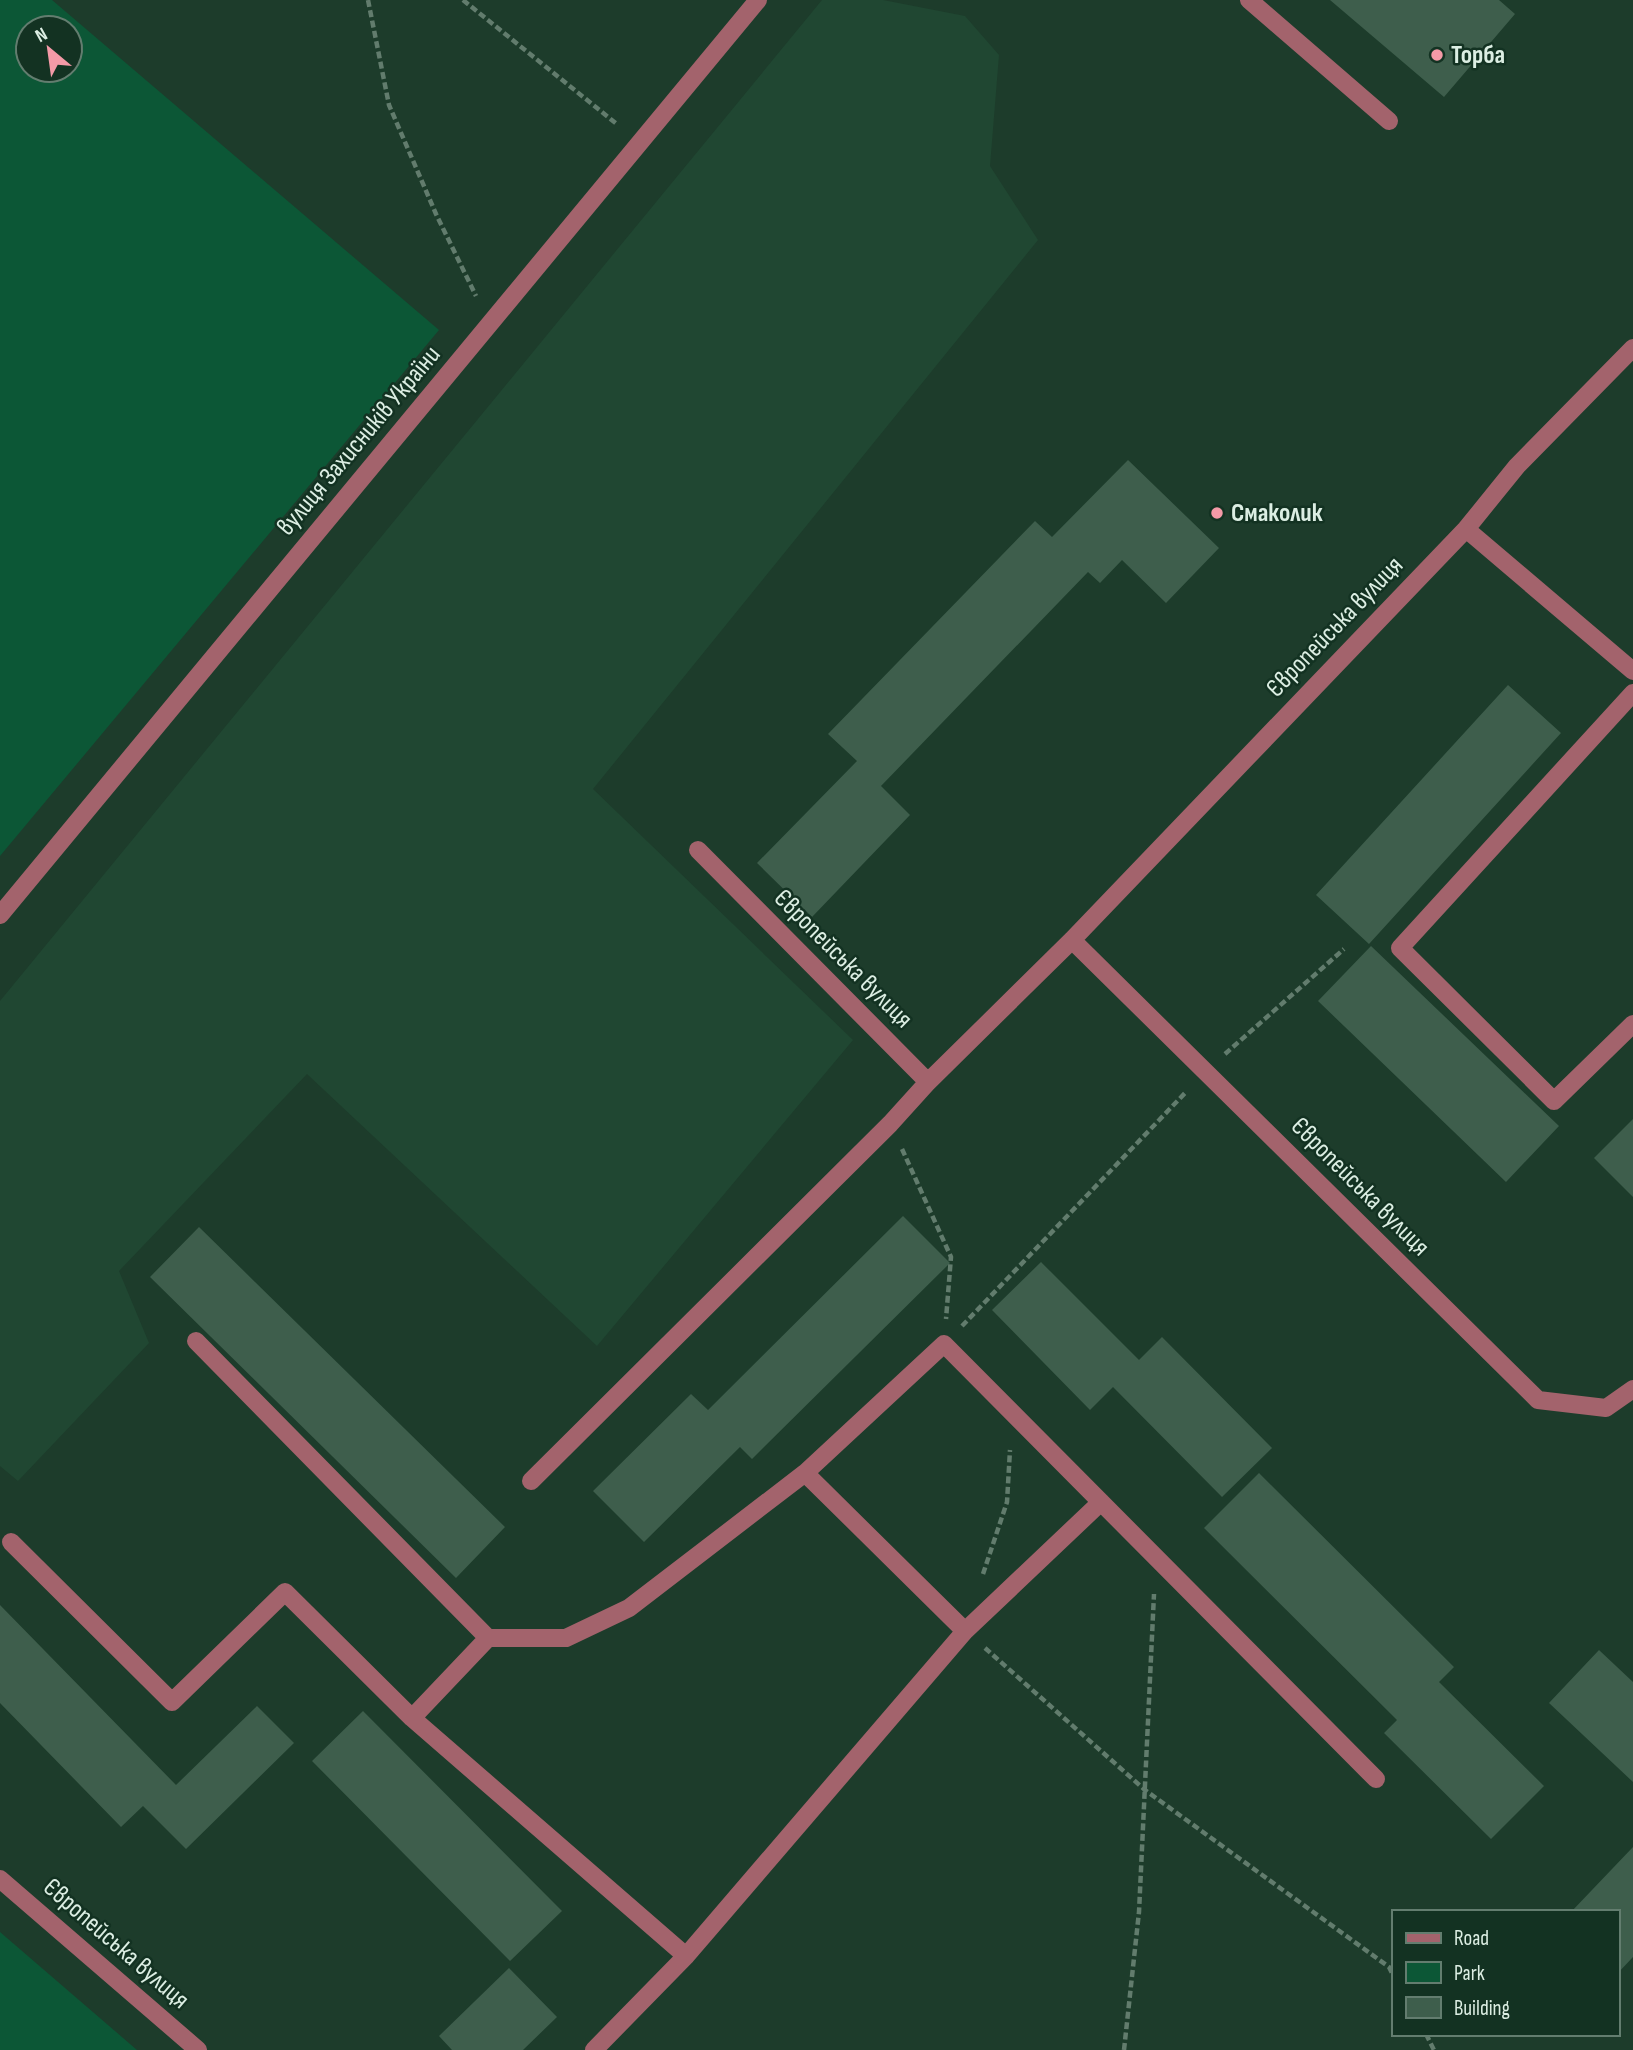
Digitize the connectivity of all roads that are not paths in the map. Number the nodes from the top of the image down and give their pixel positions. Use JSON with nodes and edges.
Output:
{"nodes":[{"id":1,"x":758,"y":0,"type":"edge"},
{"id":2,"x":1249,"y":0,"type":"edge"},
{"id":3,"x":1390,"y":121,"type":"dead end"},
{"id":4,"x":1633,"y":348,"type":"edge"},
{"id":5,"x":1466,"y":529,"type":"junction"},
{"id":6,"x":1633,"y":671,"type":"edge"},
{"id":7,"x":1633,"y":692,"type":"edge"},
{"id":8,"x":698,"y":850,"type":"dead end"},
{"id":9,"x":0,"y":915,"type":"edge"},
{"id":10,"x":1072,"y":940,"type":"junction"},
{"id":11,"x":1633,"y":1024,"type":"edge"},
{"id":12,"x":928,"y":1082,"type":"junction"},
{"id":13,"x":196,"y":1341,"type":"dead end"},
{"id":14,"x":1633,"y":1389,"type":"edge"},
{"id":15,"x":805,"y":1473,"type":"junction"},
{"id":16,"x":531,"y":1481,"type":"dead end"},
{"id":17,"x":1101,"y":1502,"type":"junction"},
{"id":18,"x":11,"y":1542,"type":"dead end"},
{"id":19,"x":965,"y":1631,"type":"junction"},
{"id":20,"x":488,"y":1638,"type":"junction"},
{"id":21,"x":412,"y":1718,"type":"junction"},
{"id":22,"x":1376,"y":1779,"type":"dead end"},
{"id":23,"x":0,"y":1879,"type":"edge"},
{"id":24,"x":686,"y":1956,"type":"junction"},
{"id":25,"x":198,"y":2050,"type":"edge"},
{"id":26,"x":594,"y":2050,"type":"edge"}],
"edges":[{"from":1,"to":9,"type":"street","name":"вулиця Захисників України"},
{"from":2,"to":3,"type":"street"},
{"from":4,"to":5,"type":"street","name":"Європейська вулиця"},
{"from":5,"to":6,"type":"street"},
{"from":5,"to":10,"type":"street","name":"Європейська вулиця"},
{"from":7,"to":11,"type":"street"},
{"from":8,"to":12,"type":"street","name":"Європейська вулиця"},
{"from":10,"to":12,"type":"street","name":"Європейська вулиця"},
{"from":10,"to":14,"type":"street","name":"Європейська вулиця"},
{"from":12,"to":16,"type":"street"},
{"from":13,"to":20,"type":"street"},
{"from":15,"to":17,"type":"street"},
{"from":15,"to":19,"type":"street"},
{"from":15,"to":20,"type":"street"},
{"from":17,"to":19,"type":"street"},
{"from":17,"to":22,"type":"street"},
{"from":18,"to":21,"type":"street"},
{"from":19,"to":24,"type":"street"},
{"from":20,"to":21,"type":"street"},
{"from":21,"to":24,"type":"street"},
{"from":23,"to":25,"type":"street","name":"Європейська вулиця"},
{"from":24,"to":26,"type":"street"}]}
